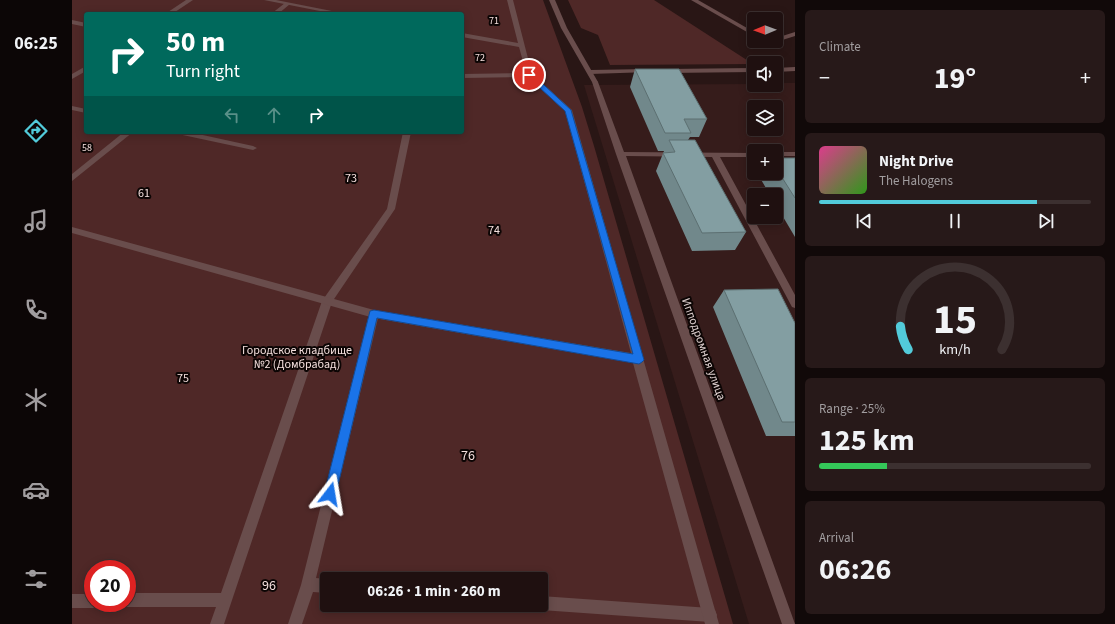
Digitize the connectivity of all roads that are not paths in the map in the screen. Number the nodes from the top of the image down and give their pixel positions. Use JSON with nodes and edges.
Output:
{"nodes":[{"id":1,"x":190,"y":0,"type":"edge"},
{"id":2,"x":267,"y":0,"type":"edge"},
{"id":3,"x":510,"y":0,"type":"edge"},
{"id":4,"x":552,"y":0,"type":"edge"},
{"id":5,"x":694,"y":0,"type":"edge"},
{"id":6,"x":287,"y":4,"type":"junction"},
{"id":7,"x":171,"y":12,"type":"edge"},
{"id":8,"x":277,"y":12,"type":"edge"},
{"id":9,"x":333,"y":12,"type":"edge"},
{"id":10,"x":72,"y":22,"type":"edge"},
{"id":11,"x":84,"y":25,"type":"edge"},
{"id":12,"x":747,"y":30,"type":"edge"},
{"id":13,"x":795,"y":34,"type":"edge"},
{"id":14,"x":464,"y":36,"type":"edge"},
{"id":15,"x":783,"y":38,"type":"edge"},
{"id":16,"x":522,"y":46,"type":"junction"},
{"id":17,"x":84,"y":69,"type":"edge"},
{"id":18,"x":795,"y":69,"type":"edge"},
{"id":19,"x":747,"y":70,"type":"edge"},
{"id":20,"x":783,"y":70,"type":"edge"},
{"id":21,"x":653,"y":71,"type":"edge"},
{"id":22,"x":660,"y":71,"type":"edge"},
{"id":23,"x":590,"y":72,"type":"junction"},
{"id":24,"x":529,"y":75,"type":"junction"},
{"id":25,"x":464,"y":76,"type":"edge"},
{"id":26,"x":72,"y":77,"type":"edge"},
{"id":27,"x":72,"y":108,"type":"edge"},
{"id":28,"x":84,"y":111,"type":"edge"},
{"id":29,"x":127,"y":134,"type":"edge"},
{"id":30,"x":187,"y":134,"type":"edge"},
{"id":31,"x":407,"y":134,"type":"edge"},
{"id":32,"x":253,"y":148,"type":"dead end"},
{"id":33,"x":620,"y":154,"type":"junction"},
{"id":34,"x":783,"y":154,"type":"edge"},
{"id":35,"x":795,"y":154,"type":"edge"},
{"id":36,"x":715,"y":155,"type":"junction"},
{"id":37,"x":747,"y":155,"type":"edge"},
{"id":38,"x":72,"y":178,"type":"edge"},
{"id":39,"x":72,"y":230,"type":"edge"},
{"id":40,"x":327,"y":302,"type":"junction"},
{"id":41,"x":795,"y":304,"type":"edge"},
{"id":42,"x":374,"y":314,"type":"junction"},
{"id":43,"x":639,"y":360,"type":"junction"},
{"id":44,"x":308,"y":585,"type":"junction"},
{"id":45,"x":320,"y":586,"type":"edge"},
{"id":46,"x":84,"y":600,"type":"edge"},
{"id":47,"x":136,"y":600,"type":"edge"},
{"id":48,"x":224,"y":600,"type":"junction"},
{"id":49,"x":72,"y":601,"type":"edge"},
{"id":50,"x":548,"y":604,"type":"edge"},
{"id":51,"x":711,"y":620,"type":"edge"},
{"id":52,"x":217,"y":624,"type":"edge"},
{"id":53,"x":295,"y":624,"type":"edge"},
{"id":54,"x":789,"y":624,"type":"edge"}],
"edges":[{"from":1,"to":7,"type":"street"},
{"from":2,"to":6,"type":"street"},
{"from":3,"to":16,"type":"street"},
{"from":4,"to":23,"type":"street","name":"Ипподромная улица"},
{"from":5,"to":12,"type":"street"},
{"from":6,"to":8,"type":"street"},
{"from":6,"to":9,"type":"street"},
{"from":10,"to":11,"type":"street"},
{"from":13,"to":15,"type":"street"},
{"from":14,"to":16,"type":"street"},
{"from":16,"to":24,"type":"street"},
{"from":17,"to":26,"type":"street"},
{"from":18,"to":20,"type":"street"},
{"from":19,"to":22,"type":"street"},
{"from":21,"to":23,"type":"street"},
{"from":23,"to":33,"type":"street","name":"Ипподромная улица"},
{"from":24,"to":25,"type":"street"},
{"from":24,"to":43,"type":"street"},
{"from":27,"to":28,"type":"street"},
{"from":29,"to":38,"type":"street"},
{"from":30,"to":32,"type":"street"},
{"from":31,"to":40,"type":"street"},
{"from":33,"to":36,"type":"street"},
{"from":33,"to":54,"type":"street","name":"Ипподромная улица"},
{"from":34,"to":35,"type":"street"},
{"from":36,"to":37,"type":"street"},
{"from":36,"to":41,"type":"street"},
{"from":39,"to":40,"type":"street"},
{"from":40,"to":42,"type":"street"},
{"from":40,"to":48,"type":"street"},
{"from":42,"to":43,"type":"street"},
{"from":42,"to":44,"type":"street"},
{"from":43,"to":51,"type":"street"},
{"from":44,"to":45,"type":"street"},
{"from":44,"to":53,"type":"street"},
{"from":46,"to":49,"type":"street"},
{"from":47,"to":48,"type":"street"},
{"from":48,"to":52,"type":"street"},
{"from":50,"to":51,"type":"street"}]}
